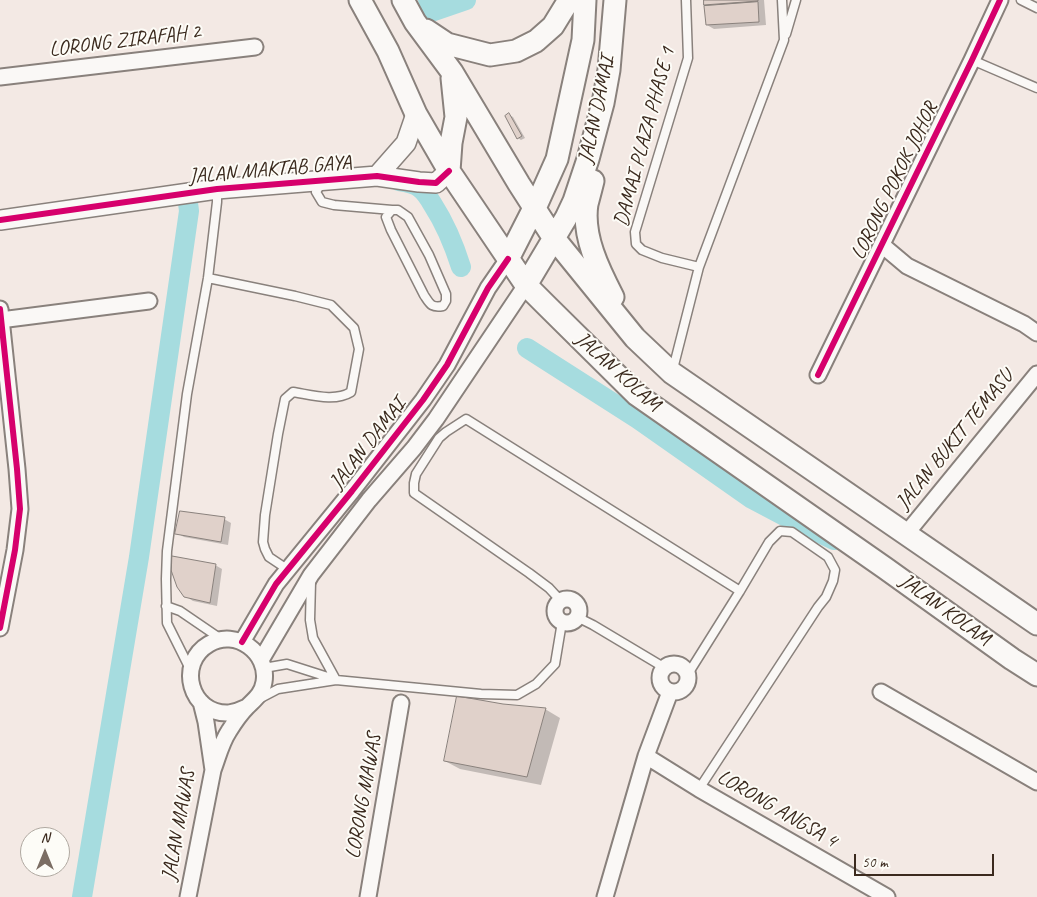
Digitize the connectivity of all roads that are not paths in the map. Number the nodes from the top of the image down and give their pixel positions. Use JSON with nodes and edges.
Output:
{"nodes":[{"id":1,"x":360,"y":0,"type":"edge"},
{"id":2,"x":403,"y":0,"type":"edge"},
{"id":3,"x":569,"y":0,"type":"edge"},
{"id":4,"x":585,"y":0,"type":"edge"},
{"id":5,"x":615,"y":0,"type":"edge"},
{"id":6,"x":686,"y":0,"type":"edge"},
{"id":7,"x":782,"y":0,"type":"edge"},
{"id":8,"x":796,"y":0,"type":"edge"},
{"id":9,"x":999,"y":0,"type":"edge"},
{"id":10,"x":1021,"y":0,"type":"edge"},
{"id":11,"x":1037,"y":8,"type":"edge"},
{"id":12,"x":415,"y":22,"type":"junction"},
{"id":13,"x":784,"y":40,"type":"junction"},
{"id":14,"x":255,"y":47,"type":"dead end"},
{"id":15,"x":972,"y":60,"type":"junction"},
{"id":16,"x":609,"y":70,"type":"junction"},
{"id":17,"x":452,"y":72,"type":"junction"},
{"id":18,"x":0,"y":77,"type":"edge"},
{"id":19,"x":1037,"y":88,"type":"edge"},
{"id":20,"x":416,"y":114,"type":"junction"},
{"id":21,"x":449,"y":171,"type":"junction"},
{"id":22,"x":377,"y":176,"type":"junction"},
{"id":23,"x":323,"y":180,"type":"junction"},
{"id":24,"x":217,"y":189,"type":"junction"},
{"id":25,"x":534,"y":208,"type":"junction"},
{"id":26,"x":392,"y":210,"type":"junction"},
{"id":27,"x":0,"y":220,"type":"edge"},
{"id":28,"x":553,"y":237,"type":"junction"},
{"id":29,"x":882,"y":244,"type":"junction"},
{"id":30,"x":508,"y":259,"type":"junction"},
{"id":31,"x":699,"y":267,"type":"junction"},
{"id":32,"x":208,"y":278,"type":"junction"},
{"id":33,"x":526,"y":285,"type":"junction"},
{"id":34,"x":148,"y":301,"type":"dead end"},
{"id":35,"x":0,"y":316,"type":"edge"},
{"id":36,"x":1037,"y":333,"type":"edge"},
{"id":37,"x":635,"y":338,"type":"junction"},
{"id":38,"x":672,"y":373,"type":"junction"},
{"id":39,"x":1037,"y":374,"type":"edge"},
{"id":40,"x":818,"y":375,"type":"dead end"},
{"id":41,"x":906,"y":534,"type":"junction"},
{"id":42,"x":6,"y":564,"type":"edge"},
{"id":43,"x":287,"y":569,"type":"junction"},
{"id":44,"x":311,"y":575,"type":"junction"},
{"id":45,"x":740,"y":591,"type":"junction"},
{"id":46,"x":561,"y":601,"type":"junction"},
{"id":47,"x":166,"y":606,"type":"junction"},
{"id":48,"x":577,"y":617,"type":"junction"},
{"id":49,"x":562,"y":622,"type":"junction"},
{"id":50,"x":1037,"y":624,"type":"edge"},
{"id":51,"x":0,"y":628,"type":"edge"},
{"id":52,"x":221,"y":639,"type":"junction"},
{"id":53,"x":242,"y":642,"type":"junction"},
{"id":54,"x":262,"y":664,"type":"junction"},
{"id":55,"x":665,"y":668,"type":"junction"},
{"id":56,"x":190,"y":669,"type":"junction"},
{"id":57,"x":688,"y":674,"type":"junction"},
{"id":58,"x":1037,"y":675,"type":"edge"},
{"id":59,"x":336,"y":680,"type":"junction"},
{"id":60,"x":670,"y":692,"type":"junction"},
{"id":61,"x":881,"y":692,"type":"dead end"},
{"id":62,"x":201,"y":702,"type":"junction"},
{"id":63,"x":401,"y":703,"type":"dead end"},
{"id":64,"x":251,"y":704,"type":"junction"},
{"id":65,"x":646,"y":756,"type":"junction"},
{"id":66,"x":213,"y":770,"type":"junction"},
{"id":67,"x":1037,"y":782,"type":"edge"},
{"id":68,"x":699,"y":788,"type":"junction"},
{"id":69,"x":188,"y":897,"type":"edge"},
{"id":70,"x":368,"y":897,"type":"edge"},
{"id":71,"x":605,"y":897,"type":"edge"},
{"id":72,"x":886,"y":897,"type":"edge"}],
"edges":[{"from":1,"to":20,"type":"main road","name":"JALAN KOLAM"},
{"from":2,"to":12,"type":"main road","name":"JALAN KOLAM"},
{"from":3,"to":12,"type":"main road"},
{"from":4,"to":25,"type":"main road","name":"JALAN DAMAI"},
{"from":5,"to":16,"type":"main road","name":"JALAN DAMAI"},
{"from":6,"to":31,"type":"lane","name":"DAMAI PLAZA PHASE 1"},
{"from":7,"to":13,"type":"lane"},
{"from":8,"to":13,"type":"lane"},
{"from":9,"to":15,"type":"street","name":"LORONG POKOK JOHOR"},
{"from":10,"to":11,"type":"lane"},
{"from":12,"to":17,"type":"main road","name":"JALAN KOLAM"},
{"from":13,"to":31,"type":"lane"},
{"from":14,"to":18,"type":"street","name":"LORONG ZIRAFAH 2"},
{"from":15,"to":19,"type":"lane"},
{"from":15,"to":29,"type":"street","name":"LORONG POKOK JOHOR"},
{"from":16,"to":28,"type":"main road","name":"JALAN DAMAI"},
{"from":16,"to":37,"type":"main road"},
{"from":17,"to":21,"type":"main road"},
{"from":17,"to":25,"type":"main road","name":"JALAN KOLAM"},
{"from":20,"to":21,"type":"main road","name":"JALAN KOLAM"},
{"from":20,"to":22,"type":"street","name":"JALAN MAKTAB GAYA"},
{"from":21,"to":22,"type":"street","name":"JALAN MAKTAB GAYA"},
{"from":21,"to":30,"type":"main road","name":"JALAN KOLAM"},
{"from":22,"to":23,"type":"street","name":"JALAN MAKTAB GAYA"},
{"from":23,"to":24,"type":"street","name":"JALAN MAKTAB GAYA"},
{"from":23,"to":26,"type":"lane"},
{"from":24,"to":27,"type":"street","name":"JALAN MAKTAB GAYA"},
{"from":24,"to":32,"type":"lane"},
{"from":25,"to":28,"type":"main road","name":"JALAN KOLAM"},
{"from":25,"to":30,"type":"main road","name":"JALAN DAMAI"},
{"from":26,"to":26,"type":"lane"},
{"from":28,"to":33,"type":"main road","name":"JALAN DAMAI"},
{"from":28,"to":37,"type":"main road","name":"JALAN KOLAM"},
{"from":29,"to":36,"type":"street","name":"LORONG POKOK JOHOR"},
{"from":29,"to":40,"type":"street","name":"LORONG POKOK JOHOR"},
{"from":30,"to":33,"type":"main road","name":"JALAN KOLAM"},
{"from":30,"to":43,"type":"street","name":"JALAN DAMAI"},
{"from":31,"to":38,"type":"lane"},
{"from":32,"to":43,"type":"lane"},
{"from":32,"to":47,"type":"lane"},
{"from":33,"to":44,"type":"street","name":"JALAN DAMAI"},
{"from":33,"to":58,"type":"main road","name":"JALAN KOLAM"},
{"from":34,"to":35,"type":"street"},
{"from":35,"to":42,"type":"street"},
{"from":37,"to":38,"type":"main road","name":"JALAN KOLAM"},
{"from":38,"to":41,"type":"main road","name":"JALAN KOLAM"},
{"from":39,"to":41,"type":"street","name":"JALAN BUKIT TEMASU"},
{"from":41,"to":50,"type":"main road","name":"JALAN KOLAM"},
{"from":42,"to":51,"type":"street"},
{"from":43,"to":53,"type":"street","name":"JALAN DAMAI"},
{"from":44,"to":54,"type":"street","name":"JALAN DAMAI"},
{"from":44,"to":59,"type":"lane"},
{"from":45,"to":46,"type":"lane"},
{"from":45,"to":57,"type":"lane"},
{"from":45,"to":68,"type":"lane"},
{"from":46,"to":48,"type":"street"},
{"from":46,"to":49,"type":"street"},
{"from":47,"to":52,"type":"lane"},
{"from":47,"to":56,"type":"lane"},
{"from":48,"to":49,"type":"street"},
{"from":48,"to":55,"type":"lane"},
{"from":49,"to":59,"type":"lane"},
{"from":52,"to":53,"type":"street"},
{"from":52,"to":56,"type":"street"},
{"from":53,"to":54,"type":"street"},
{"from":54,"to":59,"type":"lane"},
{"from":54,"to":64,"type":"street"},
{"from":55,"to":57,"type":"street"},
{"from":55,"to":60,"type":"street"},
{"from":56,"to":62,"type":"street"},
{"from":57,"to":60,"type":"street"},
{"from":59,"to":64,"type":"lane"},
{"from":60,"to":65,"type":"street"},
{"from":61,"to":67,"type":"street"},
{"from":62,"to":64,"type":"street"},
{"from":62,"to":66,"type":"street","name":"JALAN MAWAS"},
{"from":63,"to":70,"type":"street","name":"LORONG MAWAS"},
{"from":64,"to":66,"type":"street"},
{"from":65,"to":68,"type":"street","name":"LORONG ANGSA 4"},
{"from":65,"to":71,"type":"street"},
{"from":66,"to":69,"type":"street","name":"JALAN MAWAS"},
{"from":68,"to":72,"type":"street","name":"LORONG ANGSA 4"}]}
